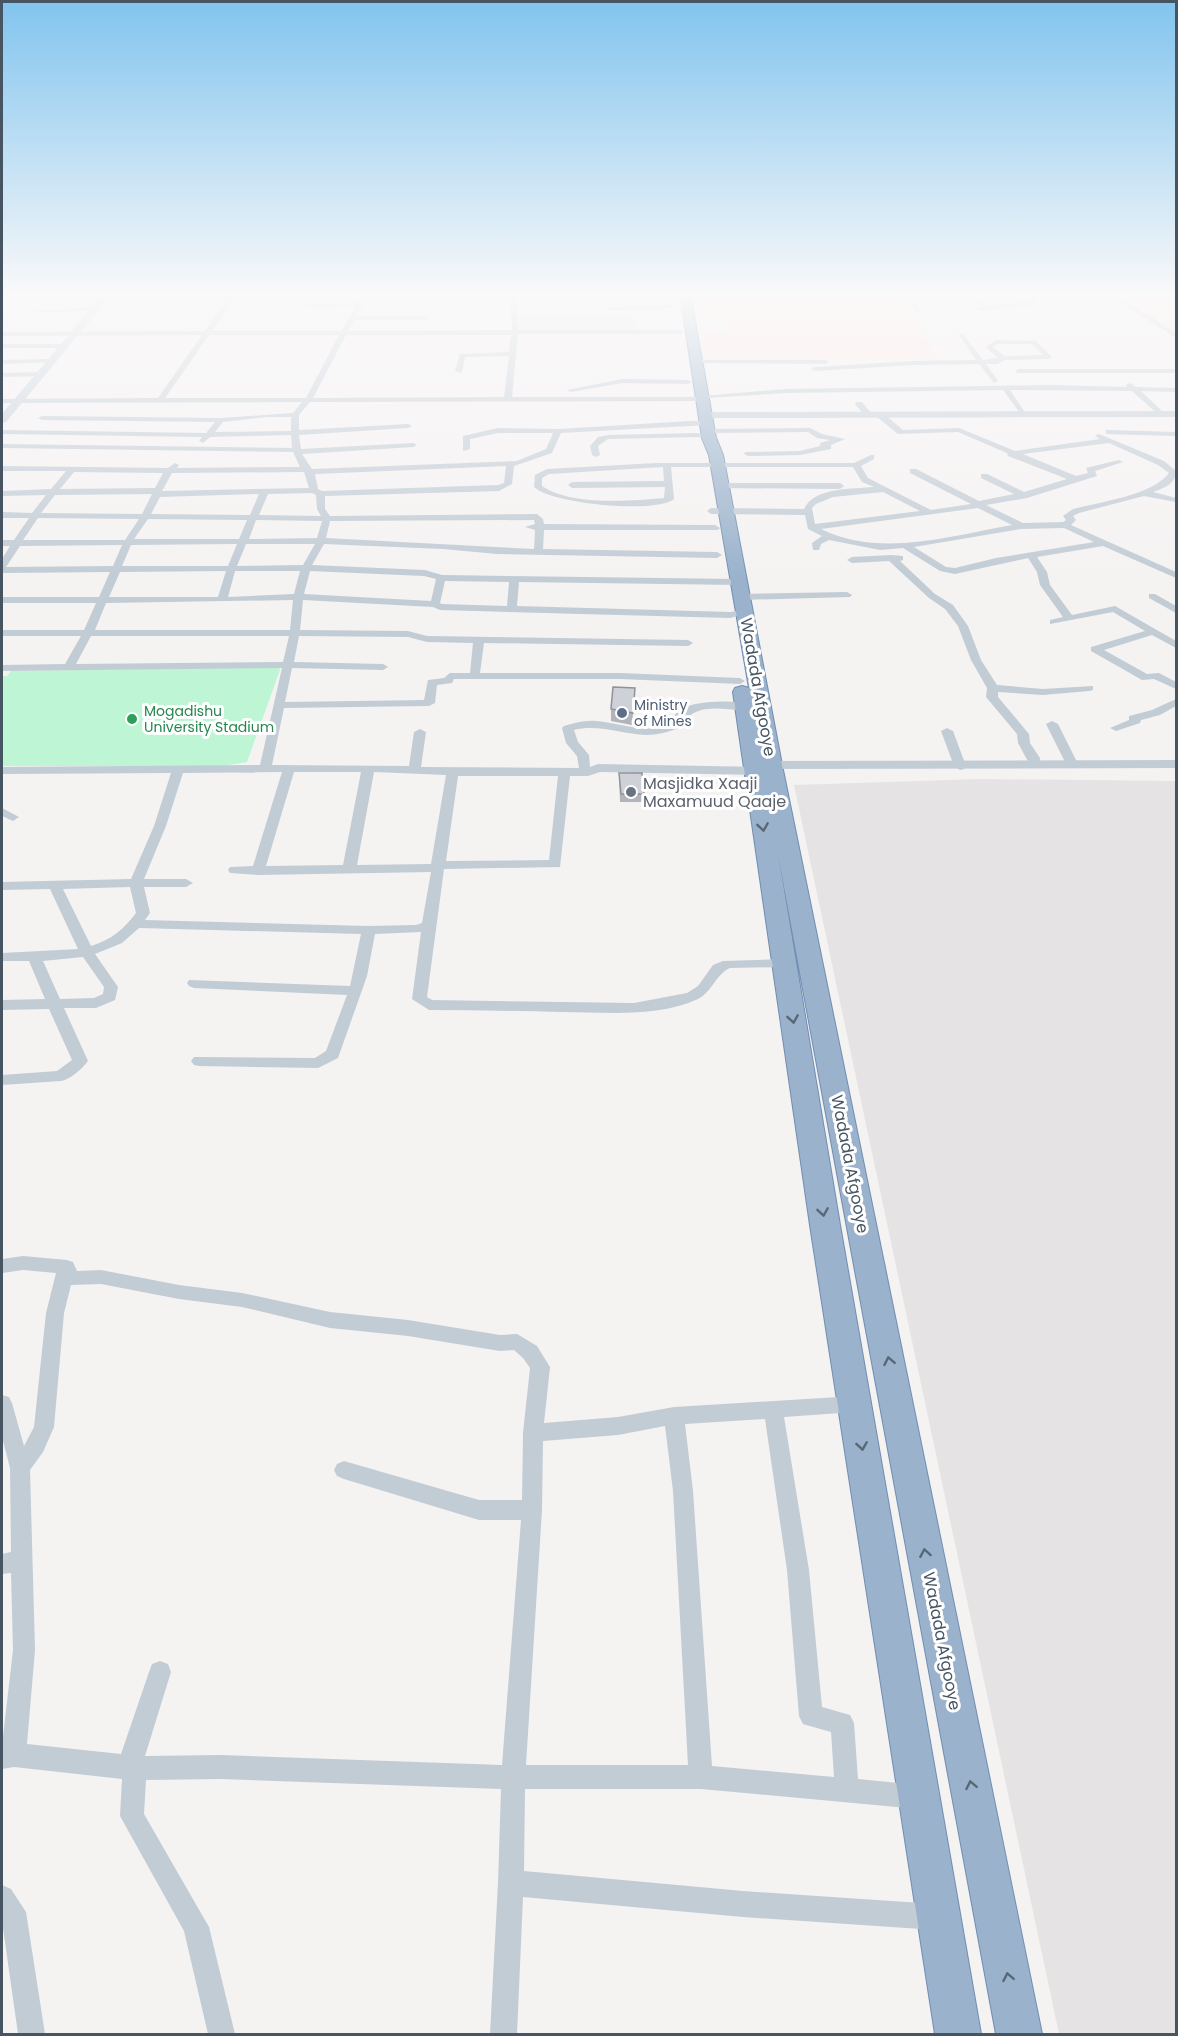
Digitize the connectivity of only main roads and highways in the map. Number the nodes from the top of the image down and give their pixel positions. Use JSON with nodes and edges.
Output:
{"nodes":[{"id":1,"x":29,"y":388,"type":"edge"},
{"id":2,"x":696,"y":388,"type":"edge"},
{"id":3,"x":696,"y":388,"type":"edge"},
{"id":4,"x":2,"y":420,"type":"edge"},
{"id":5,"x":709,"y":445,"type":"junction"},
{"id":6,"x":735,"y":598,"type":"junction"},
{"id":7,"x":763,"y":768,"type":"junction"},
{"id":8,"x":958,"y":2034,"type":"edge"},
{"id":9,"x":1018,"y":2034,"type":"edge"}],
"edges":[{"from":1,"to":4,"type":"main road"},
{"from":2,"to":5,"type":"highway","name":"Wadada Afgooye"},
{"from":3,"to":5,"type":"highway","name":"Wadada Afgooye"},
{"from":5,"to":6,"type":"highway","name":"Wadada Afgooye"},
{"from":5,"to":6,"type":"highway","name":"Wadada Afgooye"},
{"from":6,"to":7,"type":"highway","name":"Wadada Afgooye"},
{"from":6,"to":7,"type":"highway","name":"Wadada Afgooye"},
{"from":7,"to":8,"type":"highway","name":"Wadada Afgooye","one_way":true},
{"from":9,"to":7,"type":"highway","name":"Wadada Afgooye","one_way":true}]}
